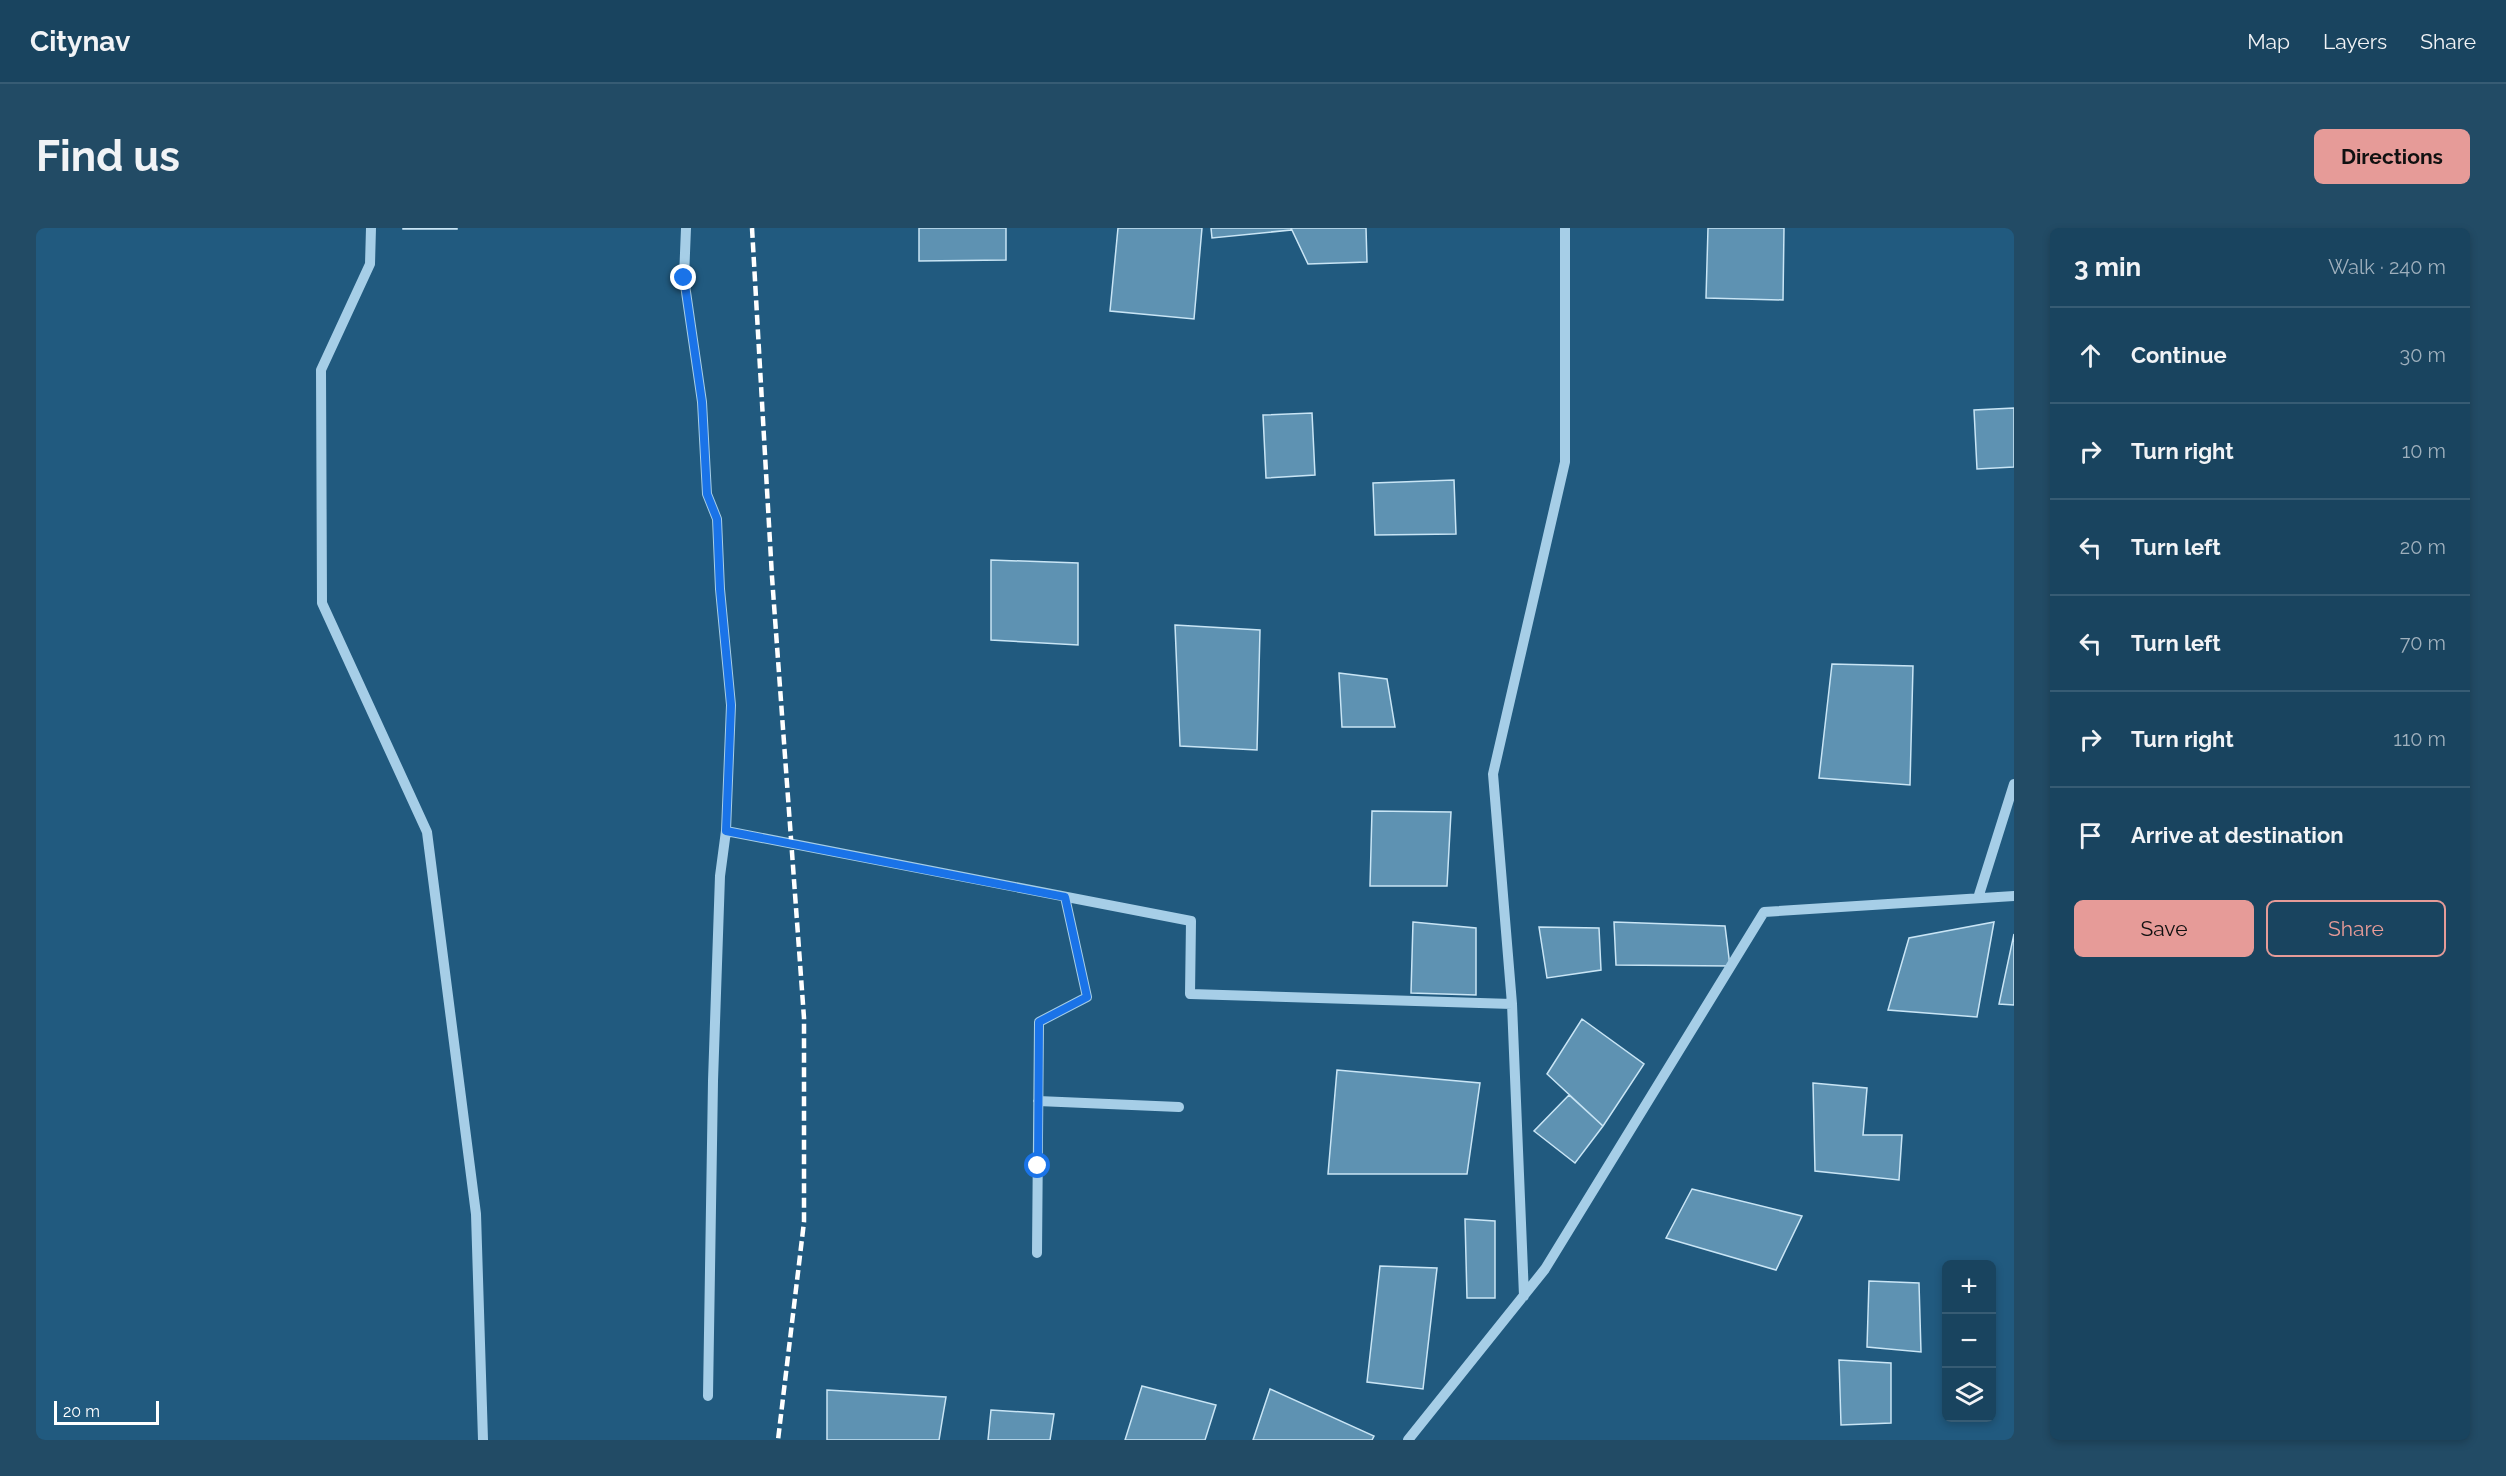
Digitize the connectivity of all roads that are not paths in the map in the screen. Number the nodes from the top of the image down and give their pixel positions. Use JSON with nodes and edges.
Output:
{"nodes":[{"id":1,"x":371,"y":228,"type":"edge"},
{"id":2,"x":686,"y":228,"type":"edge"},
{"id":3,"x":1565,"y":228,"type":"edge"},
{"id":4,"x":2014,"y":784,"type":"edge"},
{"id":5,"x":726,"y":831,"type":"junction"},
{"id":6,"x":2014,"y":896,"type":"edge"},
{"id":7,"x":1065,"y":897,"type":"junction"},
{"id":8,"x":1978,"y":898,"type":"junction"},
{"id":9,"x":1512,"y":1004,"type":"junction"},
{"id":10,"x":1038,"y":1101,"type":"junction"},
{"id":11,"x":1179,"y":1107,"type":"dead end"},
{"id":12,"x":1037,"y":1253,"type":"dead end"},
{"id":13,"x":1524,"y":1296,"type":"junction"},
{"id":14,"x":708,"y":1396,"type":"dead end"},
{"id":15,"x":483,"y":1440,"type":"edge"},
{"id":16,"x":1408,"y":1440,"type":"edge"}],
"edges":[{"from":1,"to":15,"type":"street"},
{"from":2,"to":5,"type":"street"},
{"from":3,"to":9,"type":"street"},
{"from":4,"to":8,"type":"street"},
{"from":5,"to":7,"type":"street"},
{"from":5,"to":14,"type":"street"},
{"from":6,"to":8,"type":"street"},
{"from":7,"to":9,"type":"street"},
{"from":7,"to":10,"type":"street"},
{"from":8,"to":13,"type":"street"},
{"from":9,"to":13,"type":"street"},
{"from":10,"to":11,"type":"street"},
{"from":10,"to":12,"type":"street"},
{"from":13,"to":16,"type":"street"}]}
